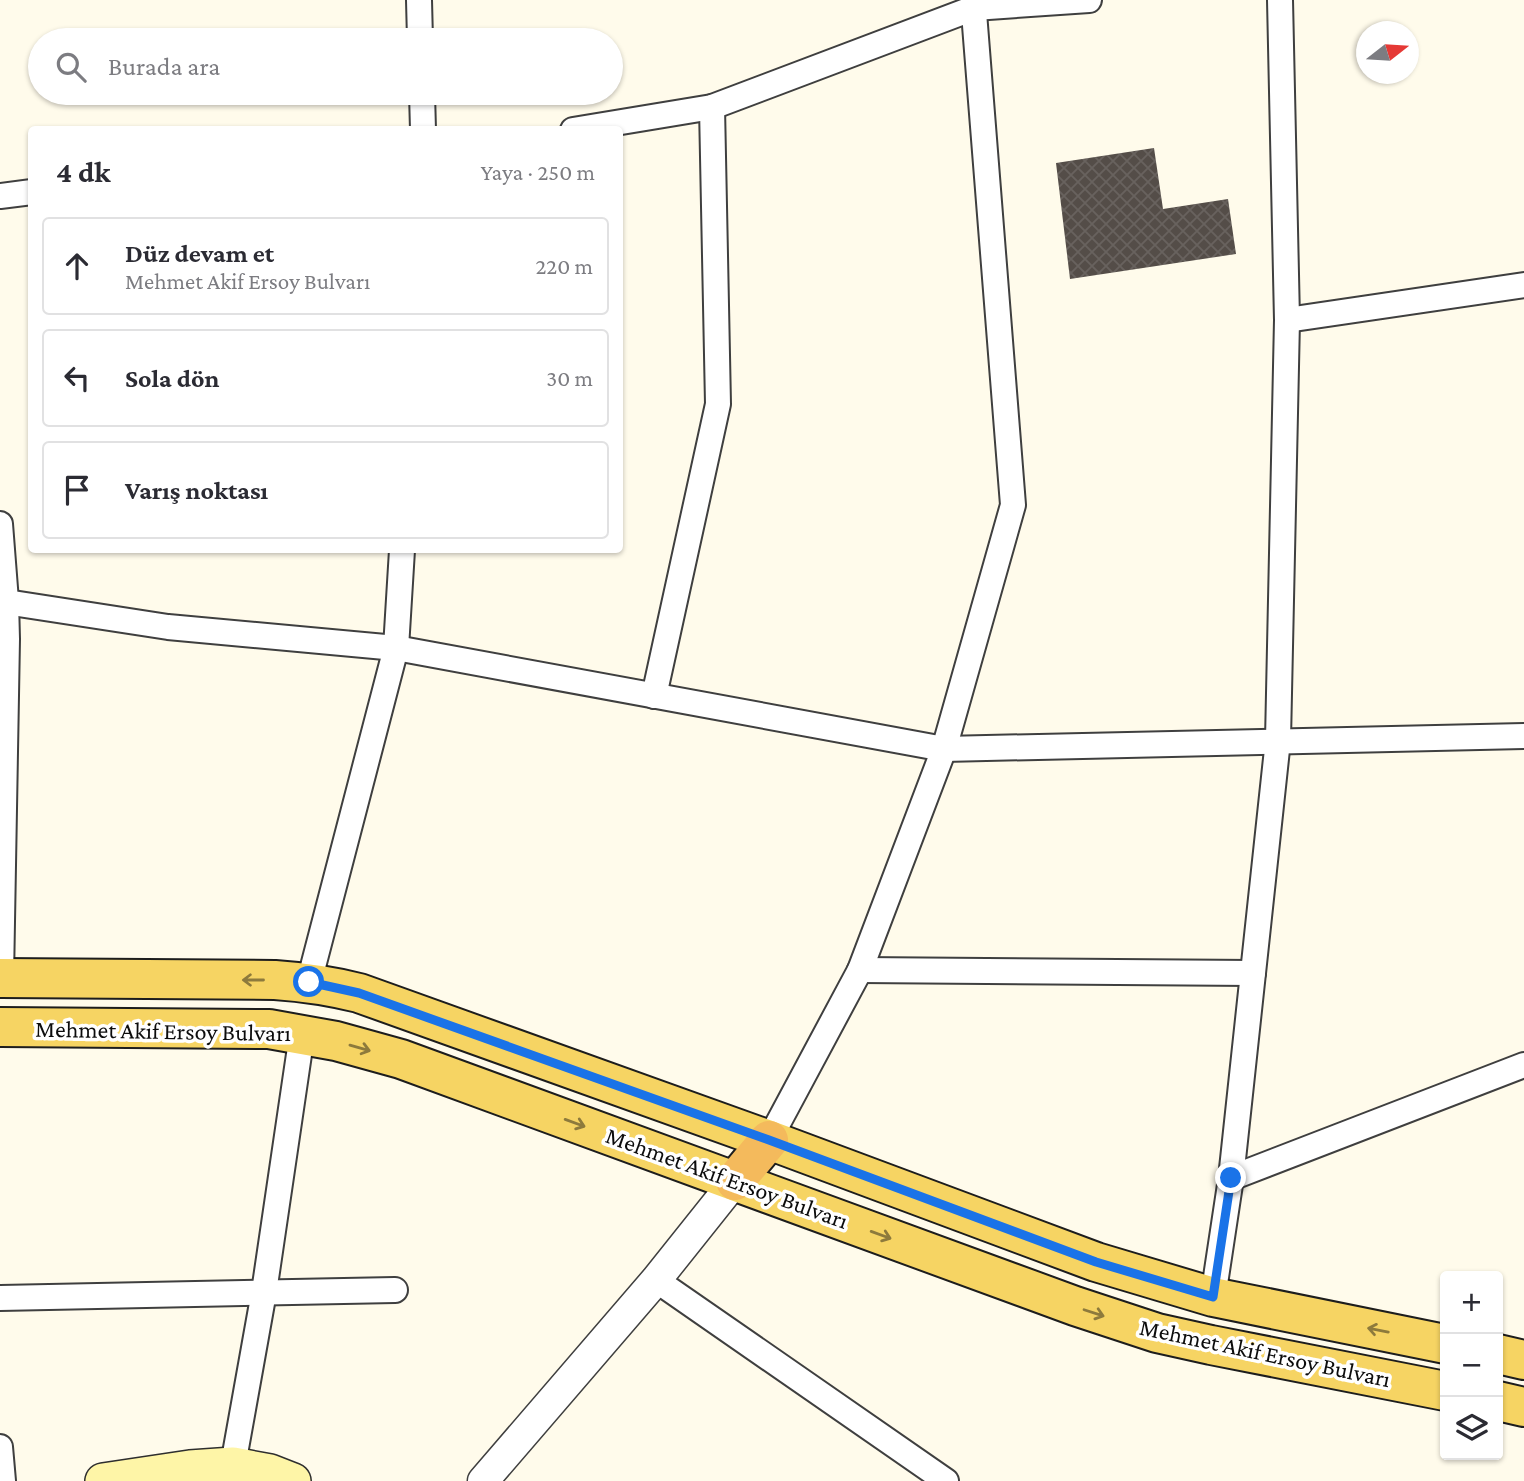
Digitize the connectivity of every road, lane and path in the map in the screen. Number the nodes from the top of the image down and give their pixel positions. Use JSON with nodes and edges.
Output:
{"nodes":[{"id":1,"x":419,"y":0,"type":"edge"},
{"id":2,"x":1089,"y":0,"type":"edge"},
{"id":3,"x":1280,"y":0,"type":"edge"},
{"id":4,"x":974,"y":4,"type":"edge"},
{"id":5,"x":420,"y":28,"type":"edge"},
{"id":6,"x":422,"y":105,"type":"edge"},
{"id":7,"x":712,"y":107,"type":"junction"},
{"id":8,"x":423,"y":126,"type":"edge"},
{"id":9,"x":597,"y":126,"type":"edge"},
{"id":10,"x":28,"y":192,"type":"edge"},
{"id":11,"x":0,"y":196,"type":"edge"},
{"id":12,"x":1524,"y":285,"type":"edge"},
{"id":13,"x":1287,"y":320,"type":"junction"},
{"id":14,"x":0,"y":524,"type":"edge"},
{"id":15,"x":402,"y":553,"type":"edge"},
{"id":16,"x":3,"y":601,"type":"edge"},
{"id":17,"x":396,"y":648,"type":"junction"},
{"id":18,"x":654,"y":696,"type":"junction"},
{"id":19,"x":1524,"y":736,"type":"edge"},
{"id":20,"x":1278,"y":740,"type":"junction"},
{"id":21,"x":944,"y":749,"type":"junction"},
{"id":22,"x":860,"y":970,"type":"junction"},
{"id":23,"x":1253,"y":973,"type":"junction"},
{"id":24,"x":0,"y":978,"type":"edge"},
{"id":25,"x":309,"y":982,"type":"junction"},
{"id":26,"x":0,"y":1027,"type":"edge"},
{"id":27,"x":302,"y":1034,"type":"junction"},
{"id":28,"x":1524,"y":1065,"type":"edge"},
{"id":29,"x":769,"y":1140,"type":"junction"},
{"id":30,"x":1231,"y":1178,"type":"junction"},
{"id":31,"x":735,"y":1181,"type":"junction"},
{"id":32,"x":656,"y":1280,"type":"junction"},
{"id":33,"x":395,"y":1290,"type":"dead end"},
{"id":34,"x":264,"y":1292,"type":"junction"},
{"id":35,"x":1213,"y":1297,"type":"junction"},
{"id":36,"x":0,"y":1298,"type":"edge"},
{"id":37,"x":1440,"y":1343,"type":"edge"},
{"id":38,"x":1503,"y":1355,"type":"edge"},
{"id":39,"x":1524,"y":1360,"type":"edge"},
{"id":40,"x":1440,"y":1390,"type":"edge"},
{"id":41,"x":1503,"y":1402,"type":"edge"},
{"id":42,"x":1524,"y":1406,"type":"edge"},
{"id":43,"x":0,"y":1447,"type":"edge"},
{"id":44,"x":233,"y":1465,"type":"junction"},
{"id":45,"x":3,"y":1481,"type":"edge"},
{"id":46,"x":103,"y":1481,"type":"edge"},
{"id":47,"x":293,"y":1481,"type":"edge"},
{"id":48,"x":483,"y":1481,"type":"edge"},
{"id":49,"x":946,"y":1481,"type":"edge"}],
"edges":[{"from":1,"to":5,"type":"street"},
{"from":2,"to":4,"type":"street"},
{"from":3,"to":13,"type":"street"},
{"from":4,"to":7,"type":"street"},
{"from":4,"to":21,"type":"street"},
{"from":6,"to":8,"type":"street"},
{"from":7,"to":9,"type":"street"},
{"from":7,"to":18,"type":"street"},
{"from":10,"to":11,"type":"street"},
{"from":12,"to":13,"type":"street"},
{"from":13,"to":20,"type":"street"},
{"from":14,"to":16,"type":"street"},
{"from":15,"to":17,"type":"street"},
{"from":16,"to":17,"type":"street"},
{"from":16,"to":24,"type":"street"},
{"from":17,"to":18,"type":"street"},
{"from":17,"to":25,"type":"street"},
{"from":18,"to":21,"type":"street"},
{"from":19,"to":20,"type":"street"},
{"from":20,"to":21,"type":"street"},
{"from":20,"to":23,"type":"street"},
{"from":21,"to":22,"type":"street"},
{"from":22,"to":23,"type":"street"},
{"from":22,"to":29,"type":"street"},
{"from":23,"to":30,"type":"street"},
{"from":25,"to":24,"type":"main road","name":"Mehmet Akif Ersoy Bulvarı","one_way":true},
{"from":25,"to":29,"type":"main road","name":"Mehmet Akif Ersoy Bulvarı"},
{"from":26,"to":27,"type":"main road","name":"Mehmet Akif Ersoy Bulvarı"},
{"from":27,"to":31,"type":"main road","name":"Mehmet Akif Ersoy Bulvarı","one_way":true},
{"from":27,"to":34,"type":"street"},
{"from":28,"to":30,"type":"street"},
{"from":29,"to":31,"type":"highway"},
{"from":29,"to":35,"type":"main road","name":"Mehmet Akif Ersoy Bulvarı"},
{"from":30,"to":35,"type":"street"},
{"from":31,"to":32,"type":"street"},
{"from":31,"to":40,"type":"main road","name":"Mehmet Akif Ersoy Bulvarı","one_way":true},
{"from":32,"to":48,"type":"street"},
{"from":32,"to":49,"type":"street"},
{"from":33,"to":34,"type":"street"},
{"from":34,"to":36,"type":"street"},
{"from":34,"to":44,"type":"street"},
{"from":37,"to":35,"type":"main road","name":"Mehmet Akif Ersoy Bulvarı","one_way":true},
{"from":38,"to":39,"type":"main road"},
{"from":41,"to":42,"type":"main road"},
{"from":43,"to":45,"type":"street"},
{"from":44,"to":46,"type":"main road"},
{"from":44,"to":47,"type":"main road"}]}
